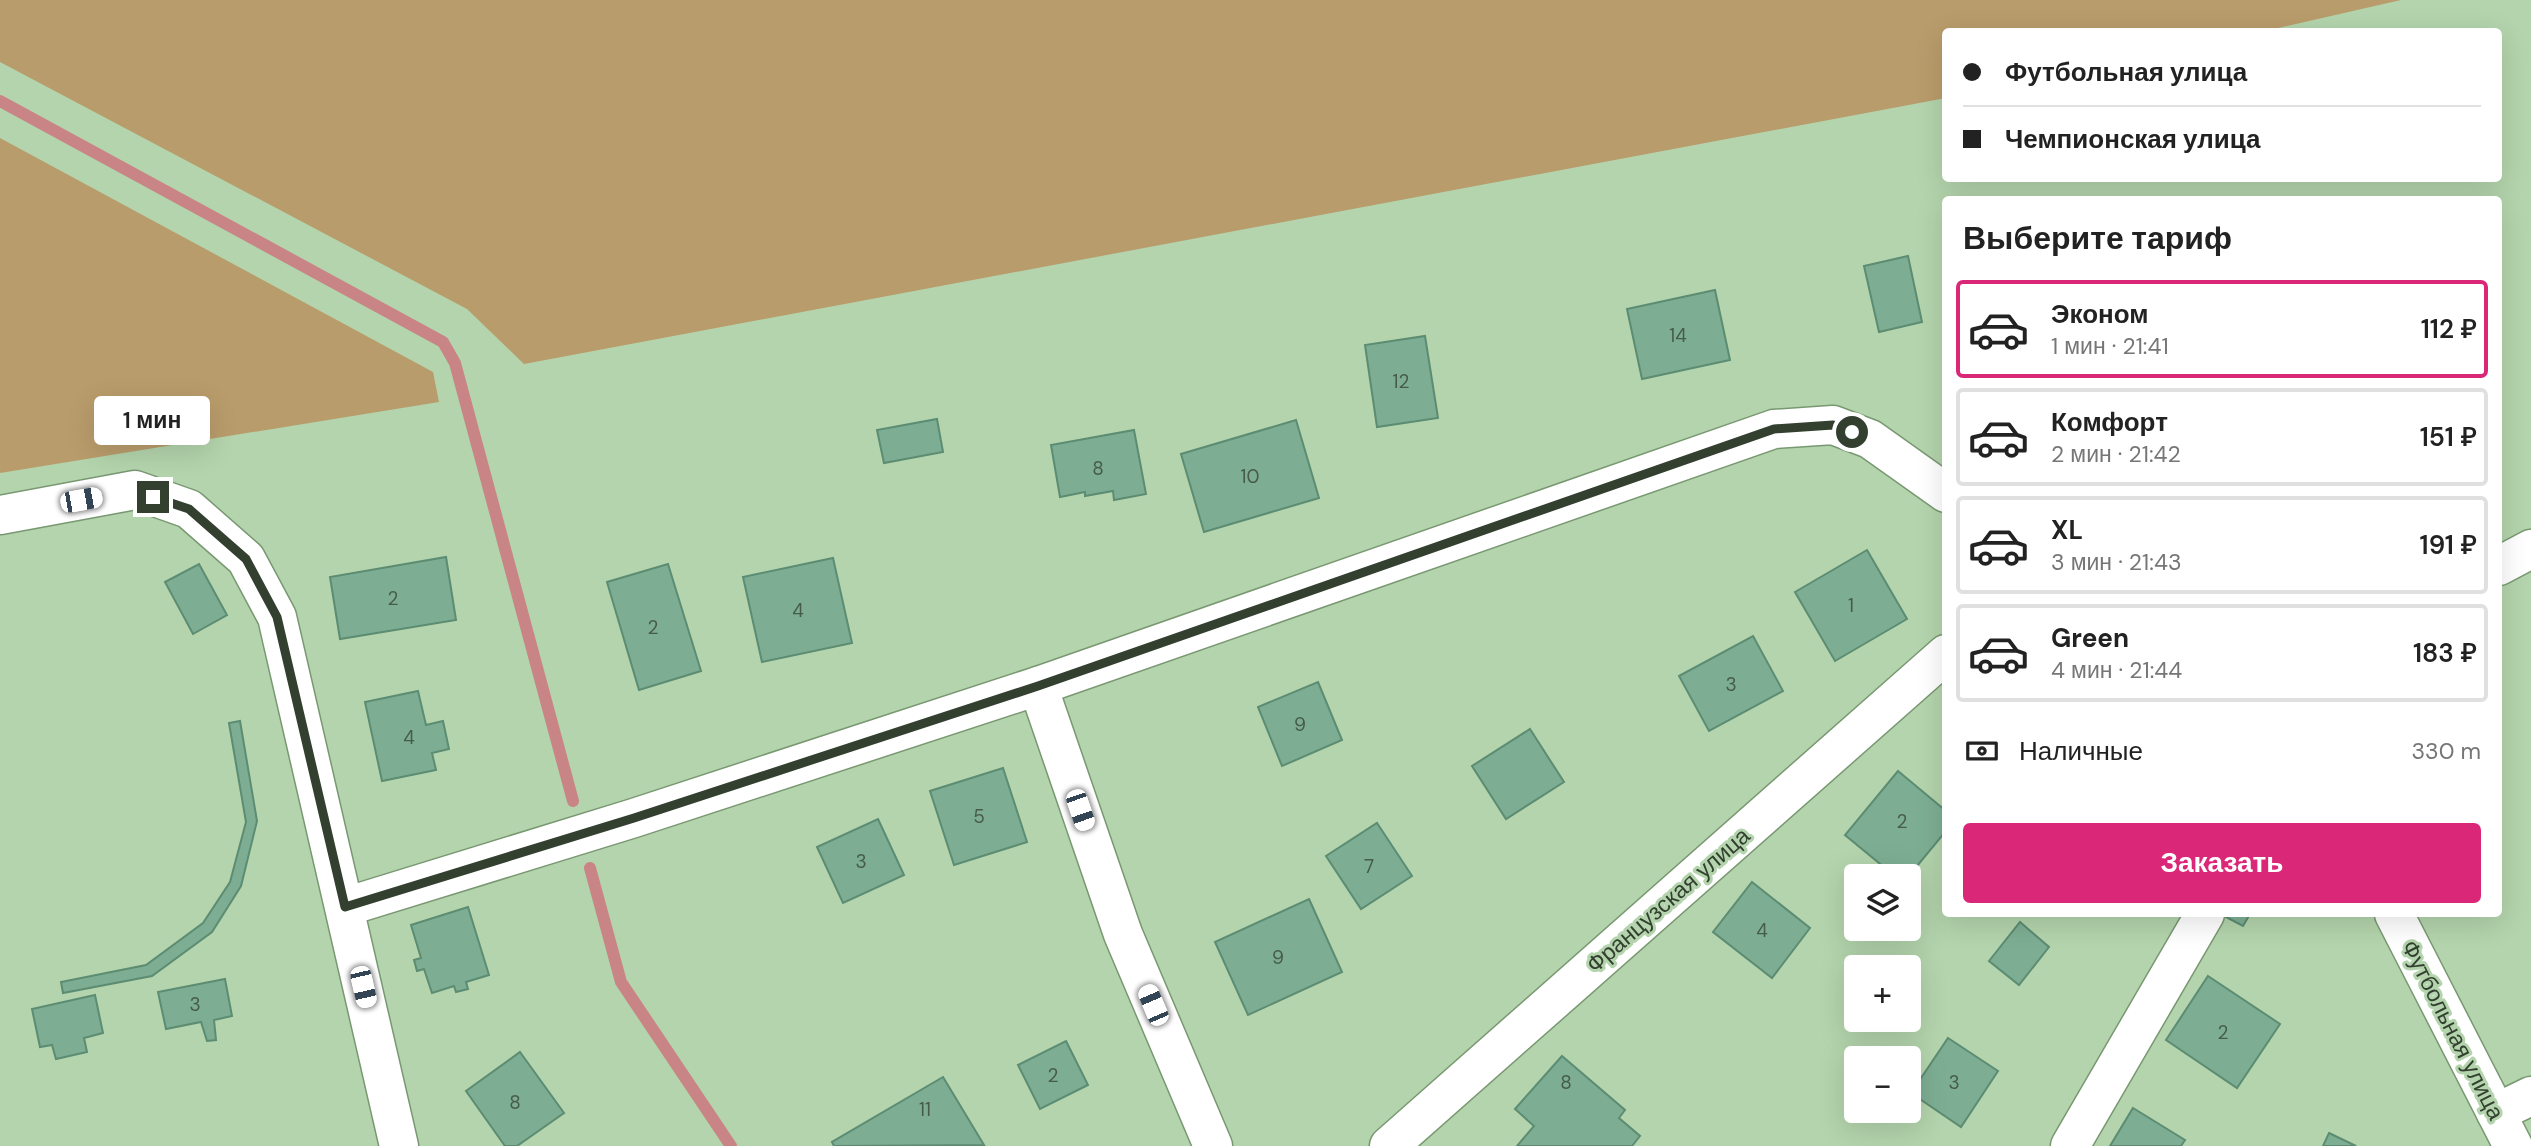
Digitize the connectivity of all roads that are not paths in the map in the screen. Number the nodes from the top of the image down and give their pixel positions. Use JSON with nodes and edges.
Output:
{"nodes":[{"id":1,"x":1942,"y":490,"type":"edge"},
{"id":2,"x":0,"y":515,"type":"edge"},
{"id":3,"x":2531,"y":549,"type":"edge"},
{"id":4,"x":2502,"y":564,"type":"edge"},
{"id":5,"x":1942,"y":658,"type":"edge"},
{"id":6,"x":1038,"y":686,"type":"junction"},
{"id":7,"x":345,"y":907,"type":"junction"},
{"id":8,"x":2203,"y":917,"type":"edge"},
{"id":9,"x":2396,"y":917,"type":"edge"},
{"id":10,"x":2531,"y":1096,"type":"edge"},
{"id":11,"x":2504,"y":1130,"type":"edge"},
{"id":12,"x":399,"y":1146,"type":"edge"},
{"id":13,"x":1213,"y":1146,"type":"edge"},
{"id":14,"x":1389,"y":1146,"type":"edge"},
{"id":15,"x":2070,"y":1146,"type":"edge"}],
"edges":[{"from":1,"to":6,"type":"street"},
{"from":2,"to":7,"type":"street"},
{"from":3,"to":4,"type":"street"},
{"from":5,"to":14,"type":"street","name":"Французская улица"},
{"from":6,"to":7,"type":"street"},
{"from":6,"to":13,"type":"street"},
{"from":7,"to":12,"type":"street"},
{"from":8,"to":15,"type":"street"},
{"from":9,"to":11,"type":"street","name":"Футбольная улица"},
{"from":10,"to":11,"type":"street"}]}
